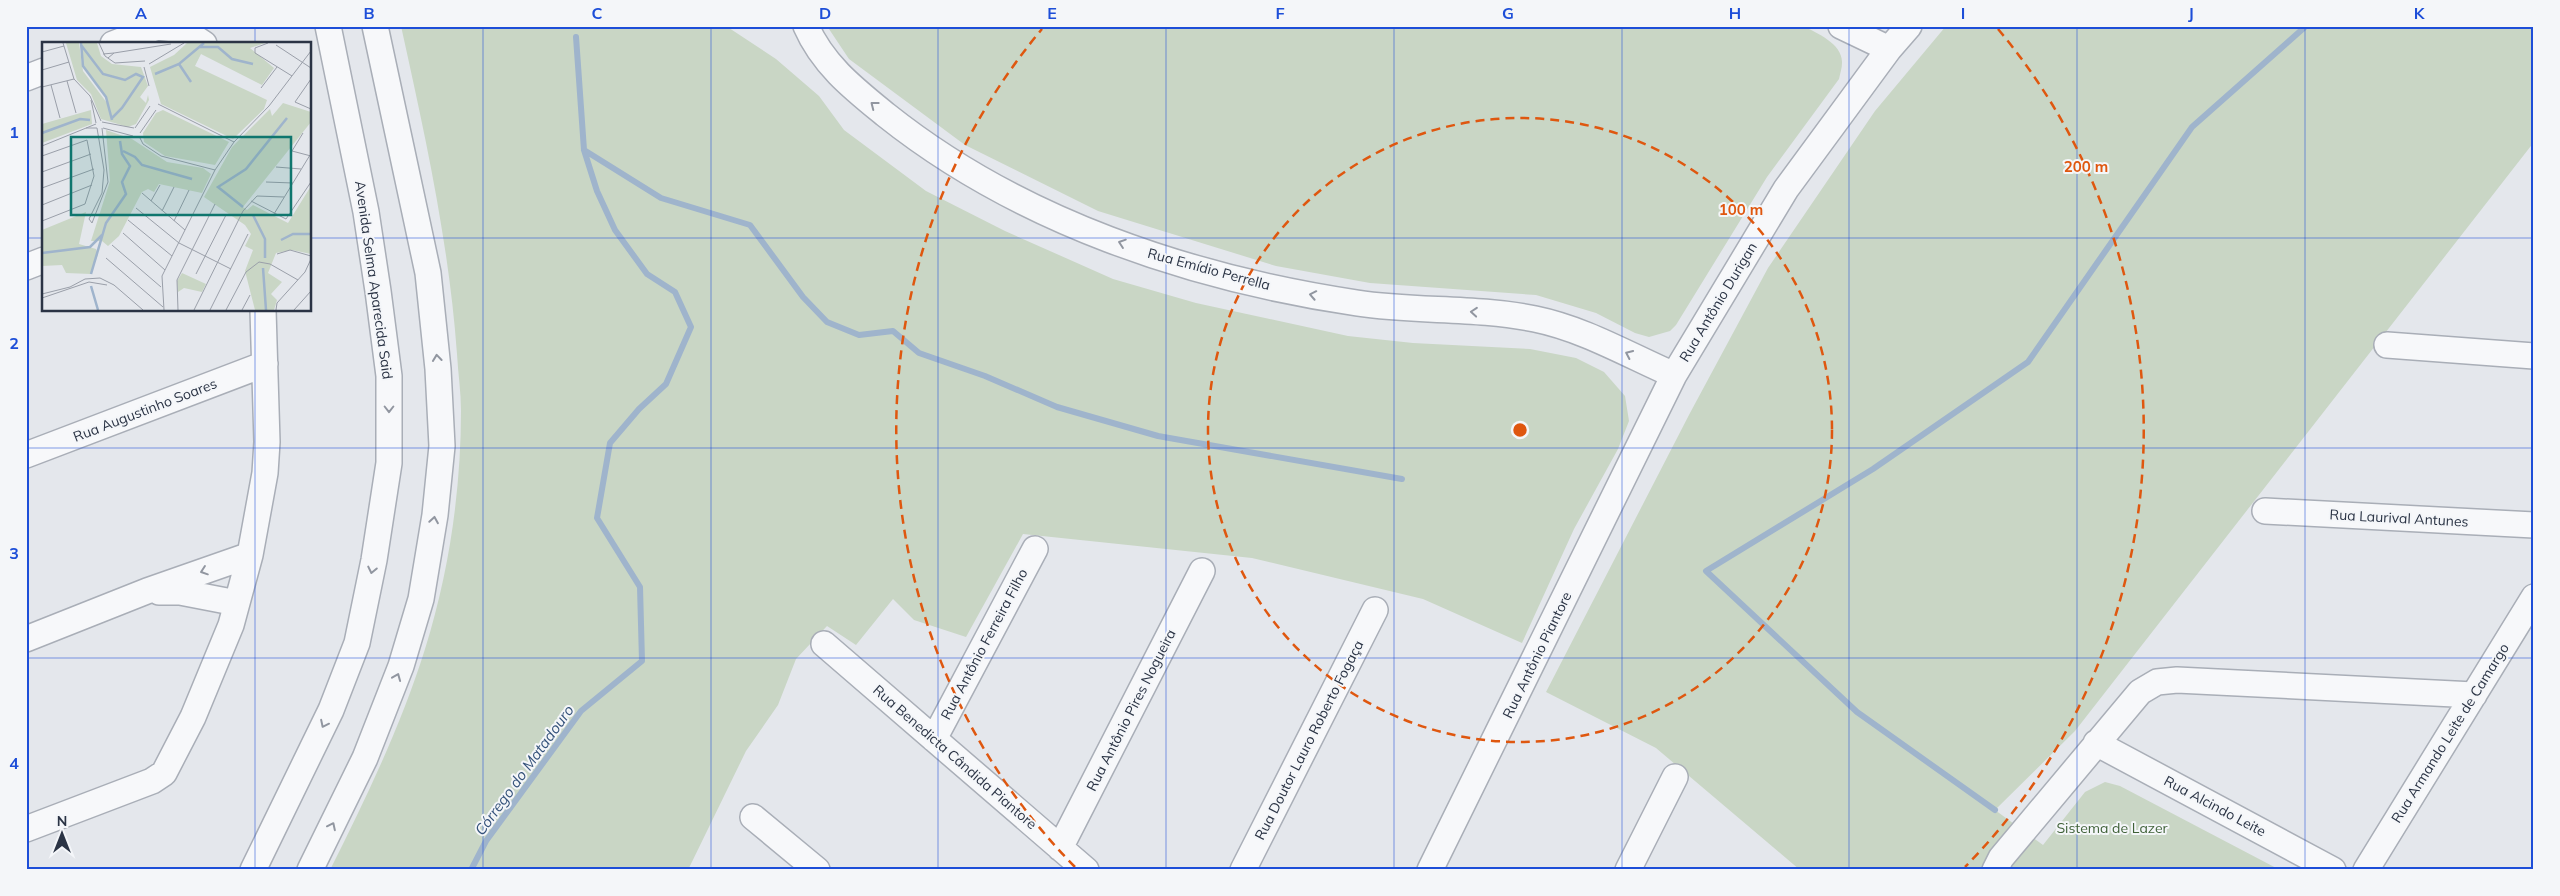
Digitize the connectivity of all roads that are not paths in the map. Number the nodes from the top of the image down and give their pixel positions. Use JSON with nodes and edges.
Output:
{"nodes":[{"id":1,"x":328,"y":26,"type":"edge"},
{"id":2,"x":376,"y":26,"type":"edge"},
{"id":3,"x":806,"y":26,"type":"edge"},
{"id":4,"x":1841,"y":26,"type":"edge"},
{"id":5,"x":1909,"y":26,"type":"edge"},
{"id":6,"x":118,"y":42,"type":"edge"},
{"id":7,"x":201,"y":42,"type":"edge"},
{"id":8,"x":1889,"y":49,"type":"junction"},
{"id":9,"x":42,"y":72,"type":"edge"},
{"id":10,"x":26,"y":78,"type":"edge"},
{"id":11,"x":42,"y":261,"type":"edge"},
{"id":12,"x":26,"y":267,"type":"edge"},
{"id":13,"x":263,"y":311,"type":"edge"},
{"id":14,"x":2387,"y":345,"type":"dead end"},
{"id":15,"x":2534,"y":356,"type":"edge"},
{"id":16,"x":265,"y":364,"type":"junction"},
{"id":17,"x":1674,"y":375,"type":"junction"},
{"id":18,"x":1642,"y":439,"type":"joint"},
{"id":19,"x":26,"y":455,"type":"edge"},
{"id":20,"x":2265,"y":511,"type":"dead end"},
{"id":21,"x":2534,"y":524,"type":"edge"},
{"id":22,"x":1035,"y":549,"type":"dead end"},
{"id":23,"x":250,"y":555,"type":"junction"},
{"id":24,"x":1202,"y":572,"type":"dead end"},
{"id":25,"x":147,"y":592,"type":"junction"},
{"id":26,"x":2534,"y":597,"type":"edge"},
{"id":27,"x":236,"y":603,"type":"junction"},
{"id":28,"x":1375,"y":610,"type":"dead end"},
{"id":29,"x":26,"y":639,"type":"edge"},
{"id":30,"x":824,"y":644,"type":"dead end"},
{"id":31,"x":2474,"y":695,"type":"junction"},
{"id":32,"x":934,"y":738,"type":"junction"},
{"id":33,"x":2096,"y":743,"type":"junction"},
{"id":34,"x":1675,"y":777,"type":"dead end"},
{"id":35,"x":753,"y":817,"type":"dead end"},
{"id":36,"x":26,"y":829,"type":"edge"},
{"id":37,"x":1060,"y":848,"type":"junction"},
{"id":38,"x":252,"y":870,"type":"edge"},
{"id":39,"x":310,"y":870,"type":"edge"},
{"id":40,"x":817,"y":870,"type":"edge"},
{"id":41,"x":1086,"y":870,"type":"edge"},
{"id":42,"x":1243,"y":870,"type":"edge"},
{"id":43,"x":1430,"y":870,"type":"edge"},
{"id":44,"x":1628,"y":870,"type":"edge"},
{"id":45,"x":1995,"y":870,"type":"edge"},
{"id":46,"x":2333,"y":870,"type":"edge"},
{"id":47,"x":2366,"y":870,"type":"edge"}],
"edges":[{"from":1,"to":38,"type":"street","name":"Avenida Selma Aparecida Said","one_way":true},
{"from":39,"to":2,"type":"street","one_way":true},
{"from":17,"to":3,"type":"street","name":"Rua Emídio Perrella","one_way":true},
{"from":4,"to":8,"type":"street"},
{"from":5,"to":8,"type":"street","name":"Rua Antônio Durigan"},
{"from":6,"to":7,"type":"street"},
{"from":8,"to":17,"type":"street","name":"Rua Antônio Durigan"},
{"from":9,"to":10,"type":"street"},
{"from":11,"to":12,"type":"street"},
{"from":13,"to":16,"type":"street"},
{"from":14,"to":15,"type":"street"},
{"from":16,"to":19,"type":"street","name":"Rua Augustinho Soares"},
{"from":16,"to":23,"type":"street"},
{"from":17,"to":18,"type":"street","name":"Rua Antônio Durigan"},
{"from":18,"to":43,"type":"street","name":"Rua Antônio Piantore"},
{"from":20,"to":21,"type":"street","name":"Rua Laurival Antunes"},
{"from":22,"to":32,"type":"street","name":"Rua Antônio Ferreira Filho"},
{"from":23,"to":25,"type":"street","one_way":true},
{"from":23,"to":27,"type":"street"},
{"from":24,"to":37,"type":"street","name":"Rua Antônio Pires Nogueira"},
{"from":25,"to":27,"type":"street"},
{"from":25,"to":29,"type":"street"},
{"from":26,"to":31,"type":"street","name":"Rua Armando Leite de Camargo"},
{"from":27,"to":36,"type":"street"},
{"from":28,"to":42,"type":"street","name":"Rua Doutor Lauro Roberto Fogaça"},
{"from":30,"to":32,"type":"street","name":"Rua Benedicta Cândida Piantore"},
{"from":31,"to":33,"type":"street"},
{"from":31,"to":47,"type":"street","name":"Rua Armando Leite de Camargo"},
{"from":32,"to":37,"type":"street","name":"Rua Benedicta Cândida Piantore"},
{"from":33,"to":45,"type":"street"},
{"from":33,"to":46,"type":"street","name":"Rua Alcindo Leite"},
{"from":34,"to":44,"type":"street"},
{"from":35,"to":40,"type":"street"},
{"from":37,"to":41,"type":"street","name":"Rua Benedicta Cândida Piantore"}]}
